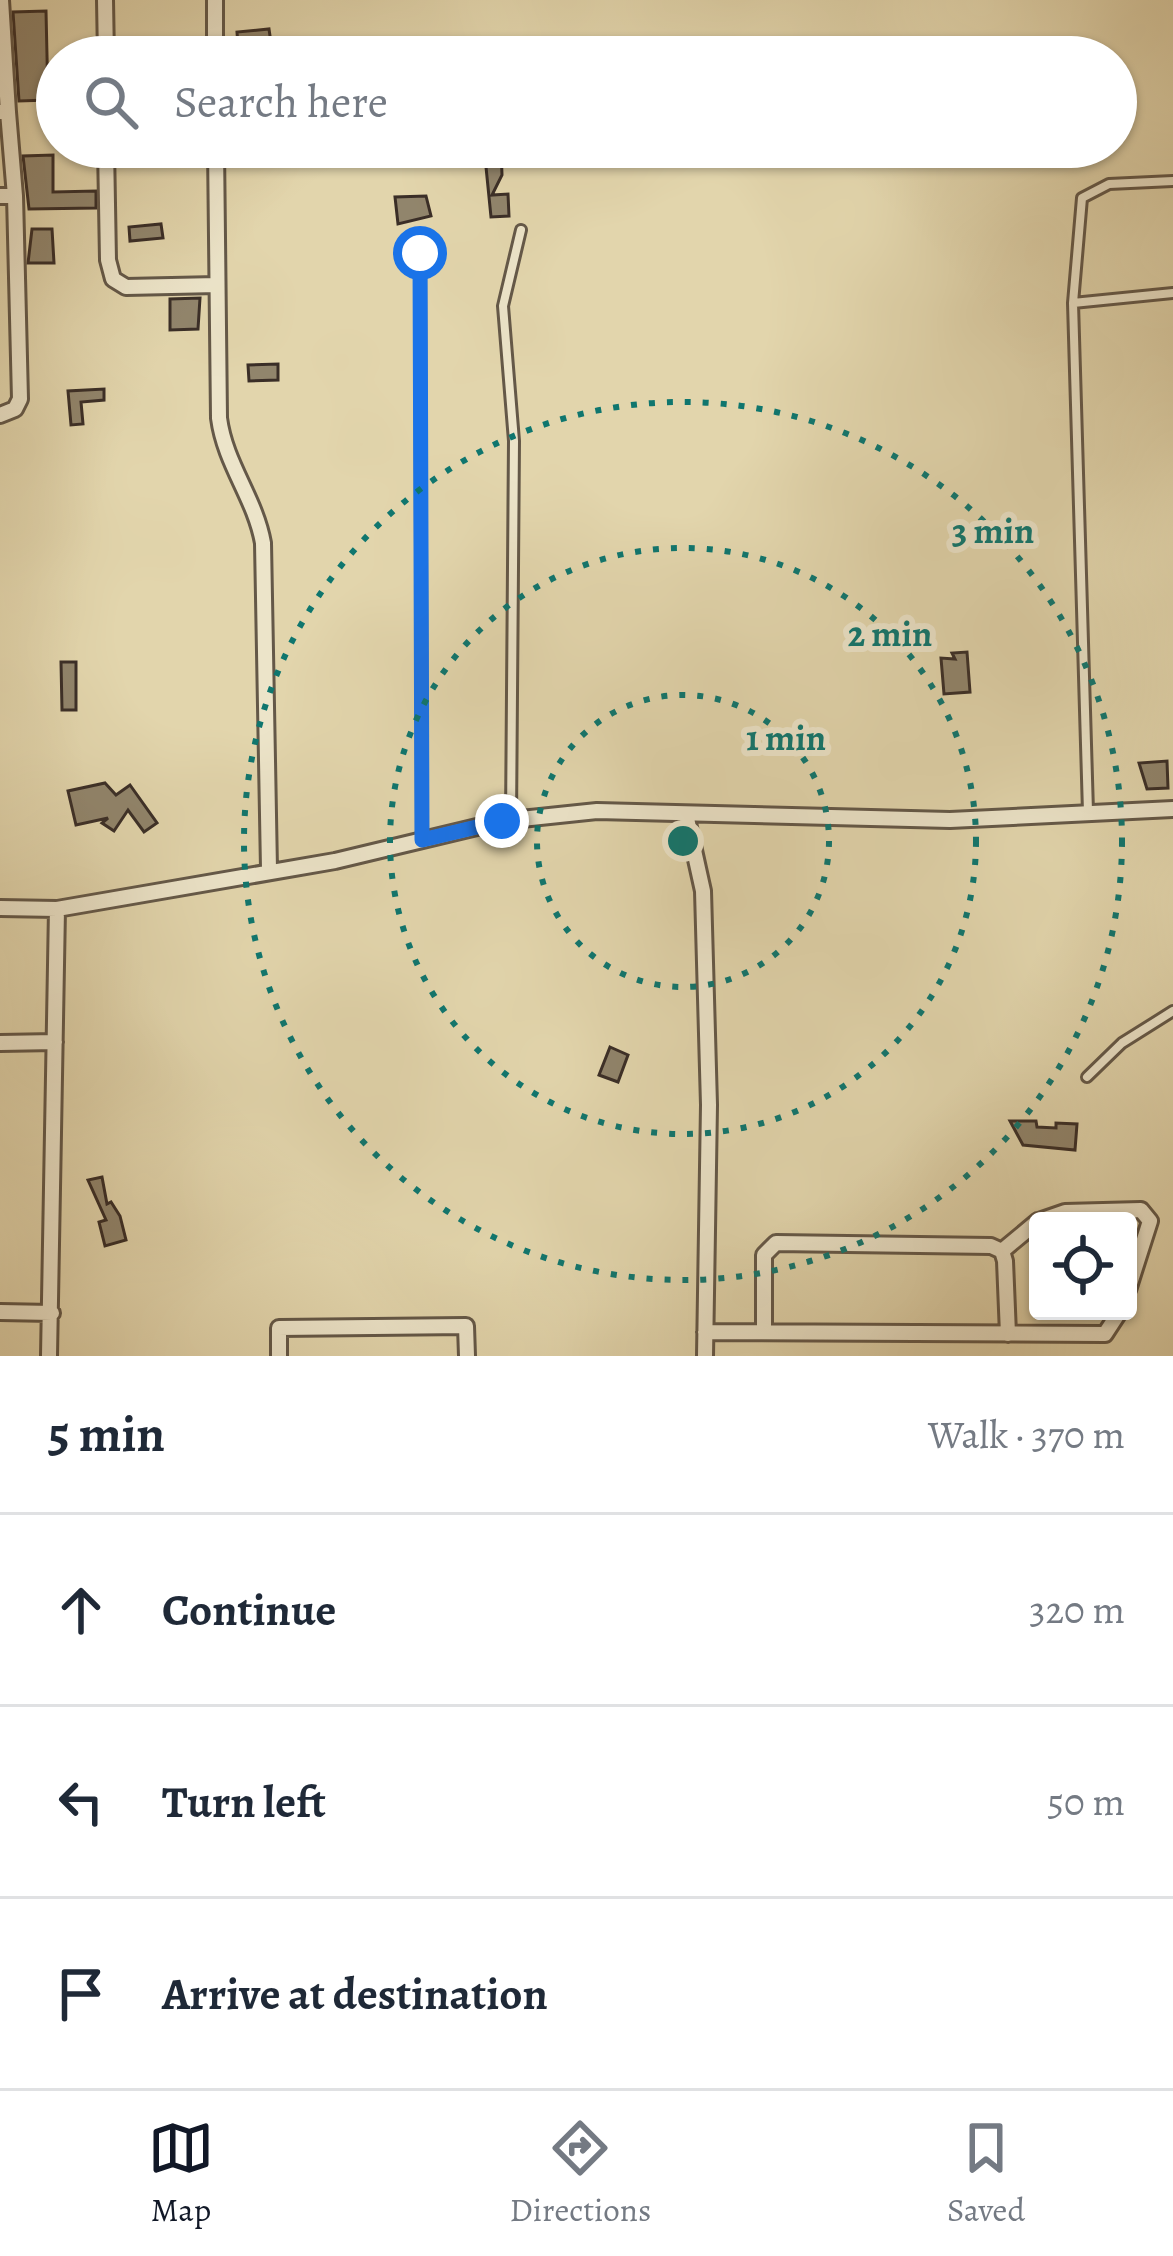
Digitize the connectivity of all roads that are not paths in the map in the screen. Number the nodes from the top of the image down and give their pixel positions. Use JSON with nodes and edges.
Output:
{"nodes":[{"id":1,"x":1,"y":0,"type":"edge"},
{"id":2,"x":105,"y":0,"type":"edge"},
{"id":3,"x":215,"y":0,"type":"edge"},
{"id":4,"x":106,"y":36,"type":"edge"},
{"id":5,"x":215,"y":36,"type":"edge"},
{"id":6,"x":4,"y":112,"type":"edge"},
{"id":7,"x":106,"y":168,"type":"edge"},
{"id":8,"x":216,"y":168,"type":"edge"},
{"id":9,"x":1173,"y":181,"type":"edge"},
{"id":10,"x":8,"y":196,"type":"edge"},
{"id":11,"x":520,"y":230,"type":"dead end"},
{"id":12,"x":420,"y":253,"type":"dead end"},
{"id":13,"x":217,"y":285,"type":"junction"},
{"id":14,"x":1173,"y":293,"type":"edge"},
{"id":15,"x":1073,"y":303,"type":"junction"},
{"id":16,"x":0,"y":415,"type":"edge"},
{"id":17,"x":1173,"y":809,"type":"edge"},
{"id":18,"x":686,"y":814,"type":"junction"},
{"id":19,"x":1088,"y":814,"type":"junction"},
{"id":20,"x":511,"y":820,"type":"junction"},
{"id":21,"x":422,"y":840,"type":"junction"},
{"id":22,"x":269,"y":869,"type":"junction"},
{"id":23,"x":0,"y":908,"type":"edge"},
{"id":24,"x":57,"y":909,"type":"junction"},
{"id":25,"x":1173,"y":1011,"type":"edge"},
{"id":26,"x":56,"y":1042,"type":"junction"},
{"id":27,"x":0,"y":1043,"type":"edge"},
{"id":28,"x":1087,"y":1076,"type":"dead end"},
{"id":29,"x":1064,"y":1212,"type":"edge"},
{"id":30,"x":1029,"y":1228,"type":"edge"},
{"id":31,"x":1001,"y":1251,"type":"junction"},
{"id":32,"x":1137,"y":1262,"type":"edge"},
{"id":33,"x":0,"y":1312,"type":"edge"},
{"id":34,"x":52,"y":1313,"type":"junction"},
{"id":35,"x":1114,"y":1320,"type":"edge"},
{"id":36,"x":764,"y":1330,"type":"junction"},
{"id":37,"x":705,"y":1332,"type":"junction"},
{"id":38,"x":1008,"y":1334,"type":"junction"},
{"id":39,"x":49,"y":1356,"type":"edge"},
{"id":40,"x":279,"y":1356,"type":"edge"},
{"id":41,"x":467,"y":1356,"type":"edge"},
{"id":42,"x":705,"y":1356,"type":"edge"}],
"edges":[{"from":1,"to":6,"type":"street"},
{"from":2,"to":4,"type":"street"},
{"from":3,"to":5,"type":"street"},
{"from":6,"to":10,"type":"street"},
{"from":7,"to":13,"type":"street"},
{"from":8,"to":13,"type":"street"},
{"from":9,"to":15,"type":"lane"},
{"from":10,"to":16,"type":"street"},
{"from":11,"to":20,"type":"lane"},
{"from":12,"to":21,"type":"lane"},
{"from":13,"to":22,"type":"street"},
{"from":14,"to":15,"type":"lane"},
{"from":15,"to":19,"type":"lane"},
{"from":17,"to":19,"type":"street"},
{"from":18,"to":19,"type":"street"},
{"from":18,"to":20,"type":"street"},
{"from":18,"to":37,"type":"street"},
{"from":20,"to":21,"type":"street"},
{"from":21,"to":22,"type":"street"},
{"from":22,"to":24,"type":"street"},
{"from":23,"to":24,"type":"street"},
{"from":24,"to":26,"type":"street"},
{"from":25,"to":28,"type":"lane"},
{"from":26,"to":27,"type":"street"},
{"from":26,"to":34,"type":"street"},
{"from":29,"to":32,"type":"street"},
{"from":30,"to":31,"type":"street"},
{"from":31,"to":36,"type":"street"},
{"from":31,"to":38,"type":"street"},
{"from":33,"to":34,"type":"street"},
{"from":34,"to":39,"type":"street"},
{"from":35,"to":38,"type":"street"},
{"from":36,"to":37,"type":"street"},
{"from":36,"to":38,"type":"street"},
{"from":37,"to":42,"type":"street"},
{"from":40,"to":41,"type":"street"}]}
